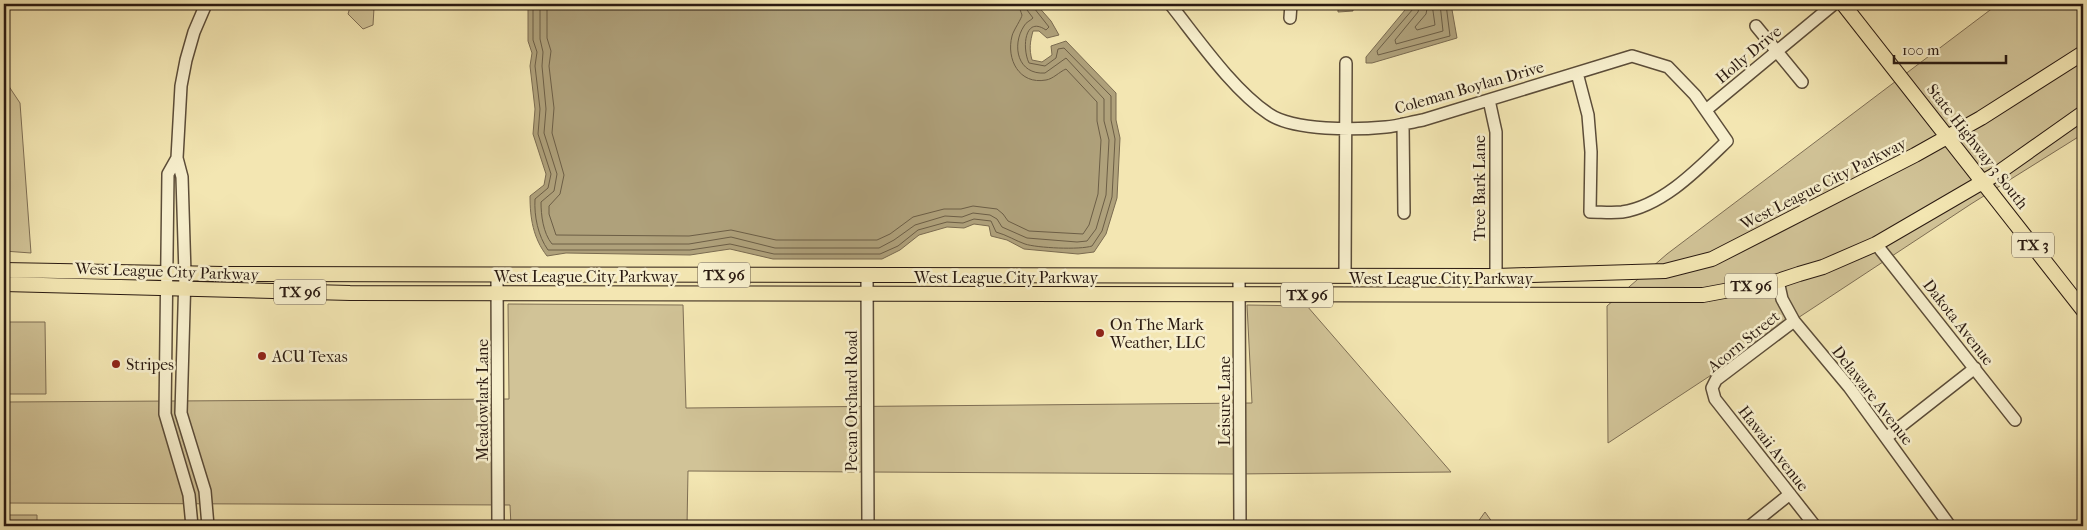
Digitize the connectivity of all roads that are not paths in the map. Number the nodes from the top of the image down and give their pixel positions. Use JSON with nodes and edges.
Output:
{"nodes":[{"id":1,"x":206,"y":4,"type":"edge"},
{"id":2,"x":1290,"y":4,"type":"edge"},
{"id":3,"x":1834,"y":4,"type":"edge"},
{"id":4,"x":1843,"y":4,"type":"edge"},
{"id":5,"x":1174,"y":5,"type":"edge"},
{"id":6,"x":1290,"y":18,"type":"dead end"},
{"id":7,"x":1756,"y":26,"type":"dead end"},
{"id":8,"x":1777,"y":50,"type":"junction"},
{"id":9,"x":2083,"y":53,"type":"edge"},
{"id":10,"x":1346,"y":63,"type":"dead end"},
{"id":11,"x":1577,"y":73,"type":"junction"},
{"id":12,"x":1802,"y":82,"type":"dead end"},
{"id":13,"x":1488,"y":100,"type":"junction"},
{"id":14,"x":1706,"y":110,"type":"junction"},
{"id":15,"x":2083,"y":114,"type":"edge"},
{"id":16,"x":1403,"y":124,"type":"junction"},
{"id":17,"x":1346,"y":129,"type":"junction"},
{"id":18,"x":1948,"y":136,"type":"junction"},
{"id":19,"x":177,"y":158,"type":"junction"},
{"id":20,"x":1983,"y":181,"type":"junction"},
{"id":21,"x":1404,"y":213,"type":"dead end"},
{"id":22,"x":1876,"y":244,"type":"junction"},
{"id":23,"x":4,"y":270,"type":"edge"},
{"id":24,"x":167,"y":273,"type":"junction"},
{"id":25,"x":185,"y":274,"type":"junction"},
{"id":26,"x":497,"y":275,"type":"junction"},
{"id":27,"x":867,"y":275,"type":"junction"},
{"id":28,"x":1239,"y":275,"type":"junction"},
{"id":29,"x":1345,"y":275,"type":"junction"},
{"id":30,"x":1496,"y":276,"type":"junction"},
{"id":31,"x":1778,"y":281,"type":"junction"},
{"id":32,"x":4,"y":284,"type":"edge"},
{"id":33,"x":168,"y":288,"type":"junction"},
{"id":34,"x":184,"y":289,"type":"junction"},
{"id":35,"x":498,"y":294,"type":"junction"},
{"id":36,"x":1240,"y":294,"type":"junction"},
{"id":37,"x":867,"y":295,"type":"junction"},
{"id":38,"x":1496,"y":296,"type":"junction"},
{"id":39,"x":2083,"y":310,"type":"edge"},
{"id":40,"x":1794,"y":321,"type":"junction"},
{"id":41,"x":1975,"y":368,"type":"junction"},
{"id":42,"x":1712,"y":388,"type":"joint"},
{"id":43,"x":2016,"y":420,"type":"dead end"},
{"id":44,"x":1886,"y":437,"type":"junction"},
{"id":45,"x":1790,"y":494,"type":"junction"},
{"id":46,"x":192,"y":526,"type":"edge"},
{"id":47,"x":208,"y":526,"type":"edge"},
{"id":48,"x":498,"y":526,"type":"edge"},
{"id":49,"x":868,"y":526,"type":"edge"},
{"id":50,"x":1240,"y":526,"type":"edge"},
{"id":51,"x":1750,"y":526,"type":"edge"},
{"id":52,"x":1815,"y":526,"type":"edge"},
{"id":53,"x":1950,"y":526,"type":"edge"}],
"edges":[{"from":1,"to":19,"type":"street"},
{"from":2,"to":6,"type":"street"},
{"from":3,"to":8,"type":"street","name":"Holly Drive"},
{"from":4,"to":18,"type":"main road","name":"State Highway 3 South","number":"TX 3"},
{"from":5,"to":17,"type":"street","name":"Coleman Boylan Drive"},
{"from":7,"to":8,"type":"street"},
{"from":8,"to":12,"type":"street"},
{"from":8,"to":14,"type":"street","name":"Holly Drive"},
{"from":9,"to":18,"type":"main road","number":"TX 96"},
{"from":10,"to":17,"type":"street"},
{"from":11,"to":13,"type":"street","name":"Coleman Boylan Drive"},
{"from":11,"to":14,"type":"street","name":"Coleman Boylan Drive"},
{"from":11,"to":14,"type":"street","name":"Coleman Boylan Drive"},
{"from":13,"to":16,"type":"street","name":"Coleman Boylan Drive"},
{"from":13,"to":30,"type":"street","name":"Tree Bark Lane"},
{"from":15,"to":20,"type":"main road","number":"TX 96"},
{"from":16,"to":17,"type":"street","name":"Coleman Boylan Drive"},
{"from":16,"to":21,"type":"street"},
{"from":17,"to":29,"type":"street"},
{"from":18,"to":20,"type":"main road","name":"State Highway 3 South","number":"TX 3"},
{"from":18,"to":30,"type":"main road","name":"West League City Parkway","number":"TX 96"},
{"from":19,"to":24,"type":"street"},
{"from":19,"to":25,"type":"street"},
{"from":20,"to":22,"type":"main road","name":"West League City Parkway","number":"TX 96"},
{"from":20,"to":39,"type":"main road","name":"State Highway 3 South","number":"TX 3"},
{"from":22,"to":31,"type":"main road","name":"West League City Parkway","number":"TX 96"},
{"from":22,"to":41,"type":"street","name":"Dakota Avenue"},
{"from":23,"to":24,"type":"main road","name":"West League City Parkway","number":"TX 96"},
{"from":24,"to":25,"type":"main road","name":"West League City Parkway","number":"TX 96"},
{"from":24,"to":33,"type":"street"},
{"from":25,"to":26,"type":"main road","name":"West League City Parkway","number":"TX 96"},
{"from":25,"to":34,"type":"street"},
{"from":26,"to":27,"type":"main road","name":"West League City Parkway","number":"TX 96"},
{"from":26,"to":35,"type":"street","name":"Meadowlark Lane"},
{"from":27,"to":28,"type":"main road","name":"West League City Parkway","number":"TX 96"},
{"from":27,"to":37,"type":"street","name":"Pecan Orchard Road"},
{"from":28,"to":29,"type":"main road","name":"West League City Parkway","number":"TX 96"},
{"from":28,"to":36,"type":"street","name":"Leisure Lane"},
{"from":29,"to":30,"type":"main road","name":"West League City Parkway","number":"TX 96"},
{"from":30,"to":38,"type":"main road"},
{"from":31,"to":38,"type":"main road","name":"West League City Parkway","number":"TX 96"},
{"from":31,"to":40,"type":"street","name":"Delaware Avenue"},
{"from":32,"to":33,"type":"main road","name":"West League City Parkway","number":"TX 96"},
{"from":33,"to":34,"type":"main road","name":"West League City Parkway","number":"TX 96"},
{"from":33,"to":46,"type":"street"},
{"from":34,"to":35,"type":"main road","name":"West League City Parkway","number":"TX 96"},
{"from":34,"to":47,"type":"street"},
{"from":35,"to":37,"type":"main road","name":"West League City Parkway","number":"TX 96"},
{"from":35,"to":48,"type":"street","name":"Meadowlark Lane"},
{"from":36,"to":37,"type":"main road","name":"West League City Parkway","number":"TX 96"},
{"from":36,"to":38,"type":"main road","name":"West League City Parkway","number":"TX 96"},
{"from":36,"to":50,"type":"street","name":"Leisure Lane"},
{"from":37,"to":49,"type":"street","name":"Pecan Orchard Road"},
{"from":40,"to":42,"type":"street","name":"Acorn Street"},
{"from":40,"to":44,"type":"street","name":"Delaware Avenue"},
{"from":41,"to":43,"type":"street","name":"Dakota Avenue"},
{"from":41,"to":44,"type":"street"},
{"from":42,"to":45,"type":"street","name":"Hawaii Avenue"},
{"from":44,"to":53,"type":"street","name":"Delaware Avenue"},
{"from":45,"to":51,"type":"street"},
{"from":45,"to":52,"type":"street","name":"Hawaii Avenue"}]}
